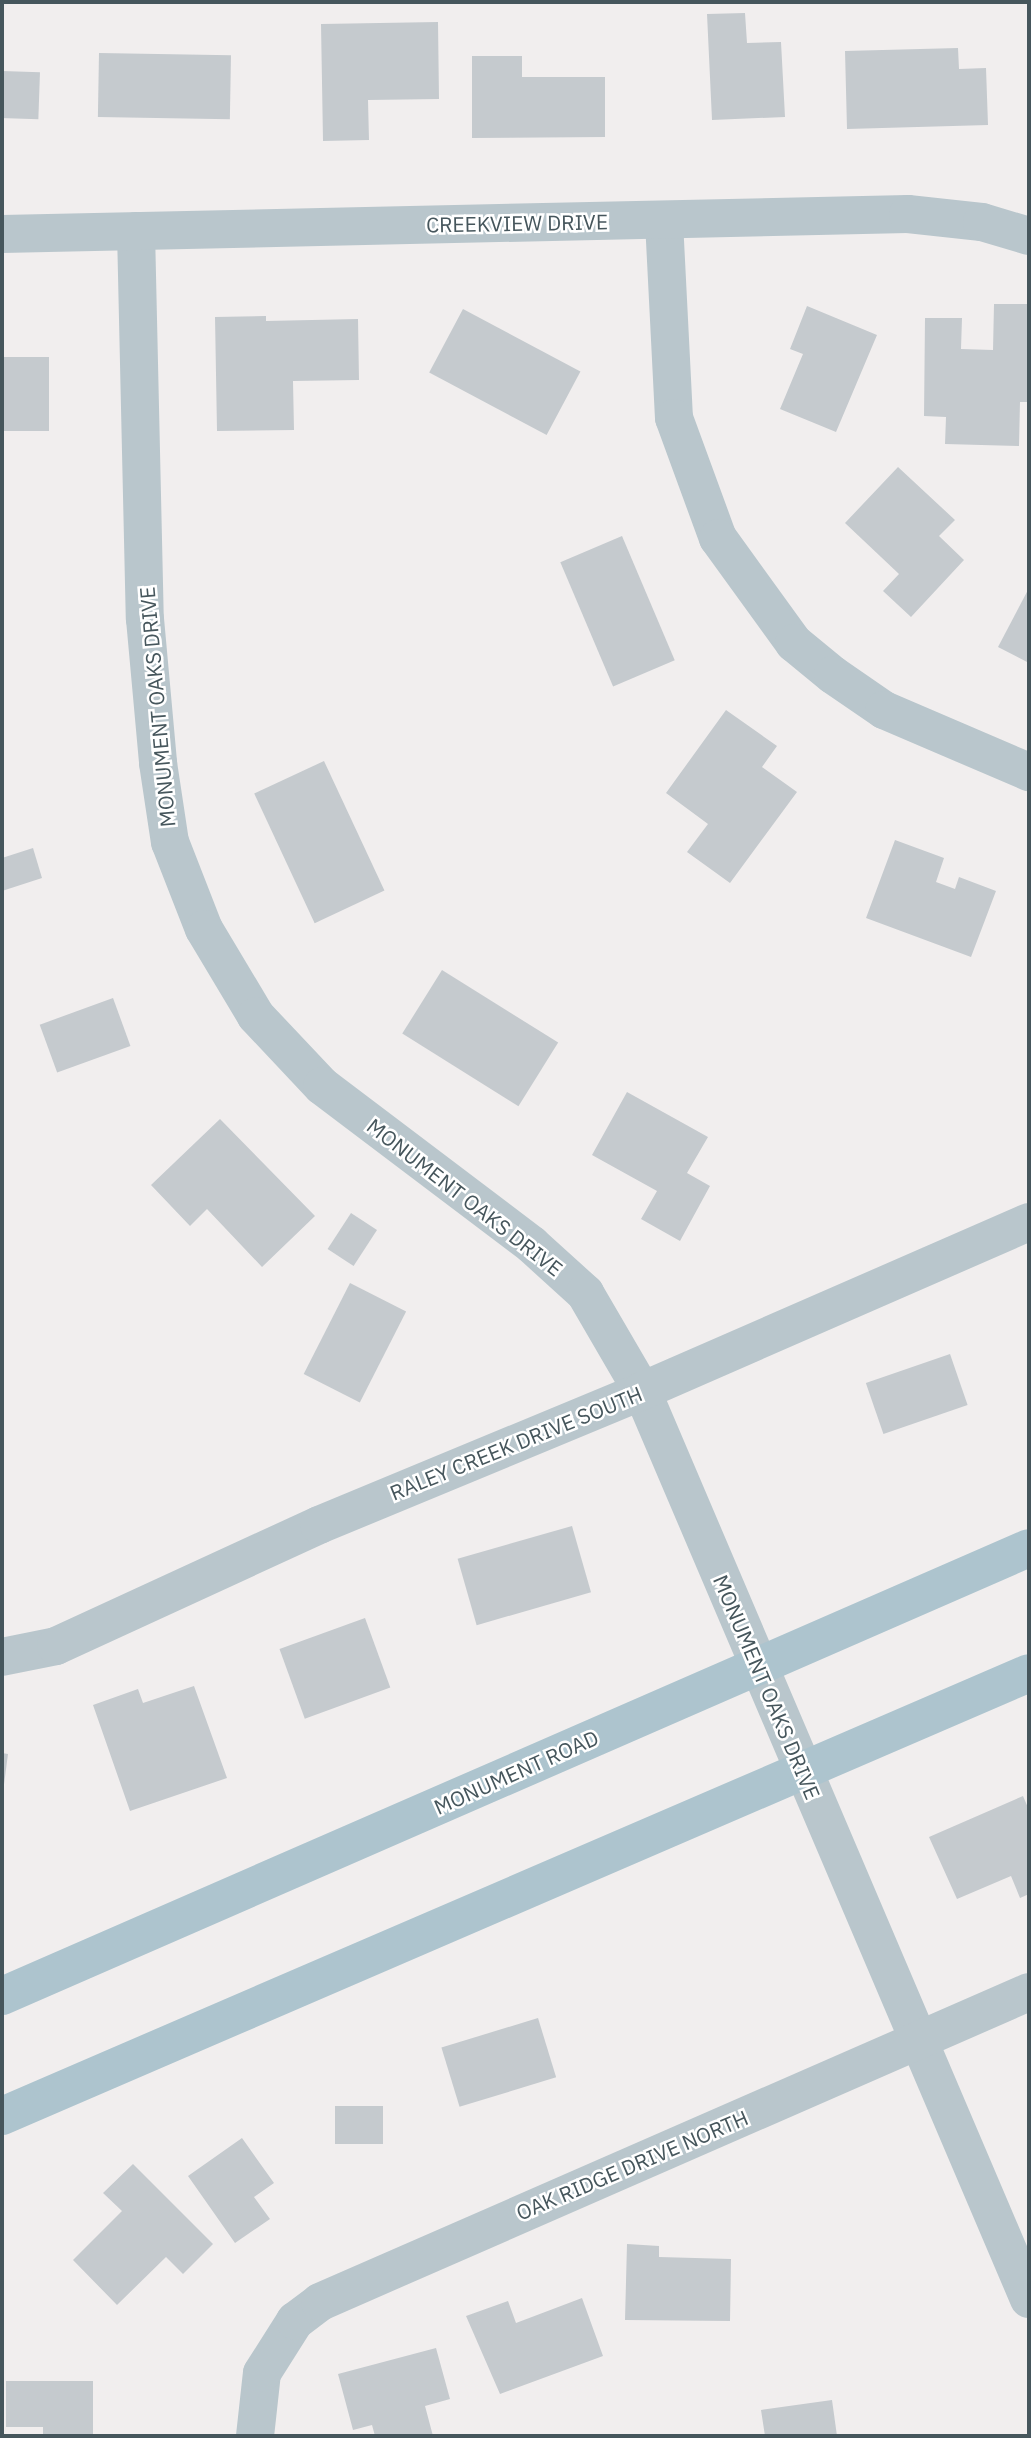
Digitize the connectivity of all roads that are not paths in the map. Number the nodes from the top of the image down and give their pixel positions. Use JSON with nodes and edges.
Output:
{"nodes":[{"id":1,"x":664,"y":220,"type":"junction"},
{"id":2,"x":136,"y":230,"type":"junction"},
{"id":3,"x":2,"y":234,"type":"edge"},
{"id":4,"x":1029,"y":236,"type":"edge"},
{"id":5,"x":1029,"y":772,"type":"edge"},
{"id":6,"x":1029,"y":1222,"type":"edge"},
{"id":7,"x":642,"y":1391,"type":"junction"},
{"id":8,"x":1029,"y":1548,"type":"edge"},
{"id":9,"x":2,"y":1657,"type":"edge"},
{"id":10,"x":758,"y":1666,"type":"junction"},
{"id":11,"x":1029,"y":1673,"type":"edge"},
{"id":12,"x":803,"y":1771,"type":"junction"},
{"id":13,"x":1029,"y":1992,"type":"edge"},
{"id":14,"x":2,"y":1996,"type":"edge"},
{"id":15,"x":919,"y":2041,"type":"junction"},
{"id":16,"x":2,"y":2116,"type":"edge"},
{"id":17,"x":1029,"y":2299,"type":"edge"},
{"id":18,"x":255,"y":2436,"type":"edge"}],
"edges":[{"from":1,"to":2,"type":"street","name":"CREEKVIEW DRIVE"},
{"from":1,"to":4,"type":"street","name":"CREEKVIEW DRIVE"},
{"from":1,"to":5,"type":"street"},
{"from":2,"to":3,"type":"street","name":"CREEKVIEW DRIVE"},
{"from":2,"to":7,"type":"street","name":"MONUMENT OAKS DRIVE"},
{"from":6,"to":7,"type":"street","name":"RALEY CREEK DRIVE SOUTH"},
{"from":7,"to":9,"type":"street","name":"RALEY CREEK DRIVE SOUTH"},
{"from":7,"to":10,"type":"street","name":"MONUMENT OAKS DRIVE"},
{"from":8,"to":10,"type":"main road","name":"MONUMENT ROAD"},
{"from":10,"to":12,"type":"street","name":"MONUMENT OAKS DRIVE"},
{"from":10,"to":14,"type":"main road","name":"MONUMENT ROAD"},
{"from":11,"to":12,"type":"main road"},
{"from":12,"to":15,"type":"street","name":"MONUMENT OAKS DRIVE"},
{"from":12,"to":16,"type":"main road"},
{"from":13,"to":15,"type":"street","name":"OAK RIDGE DRIVE NORTH"},
{"from":15,"to":17,"type":"street","name":"MONUMENT OAKS DRIVE"},
{"from":15,"to":18,"type":"street","name":"OAK RIDGE DRIVE NORTH"}]}
